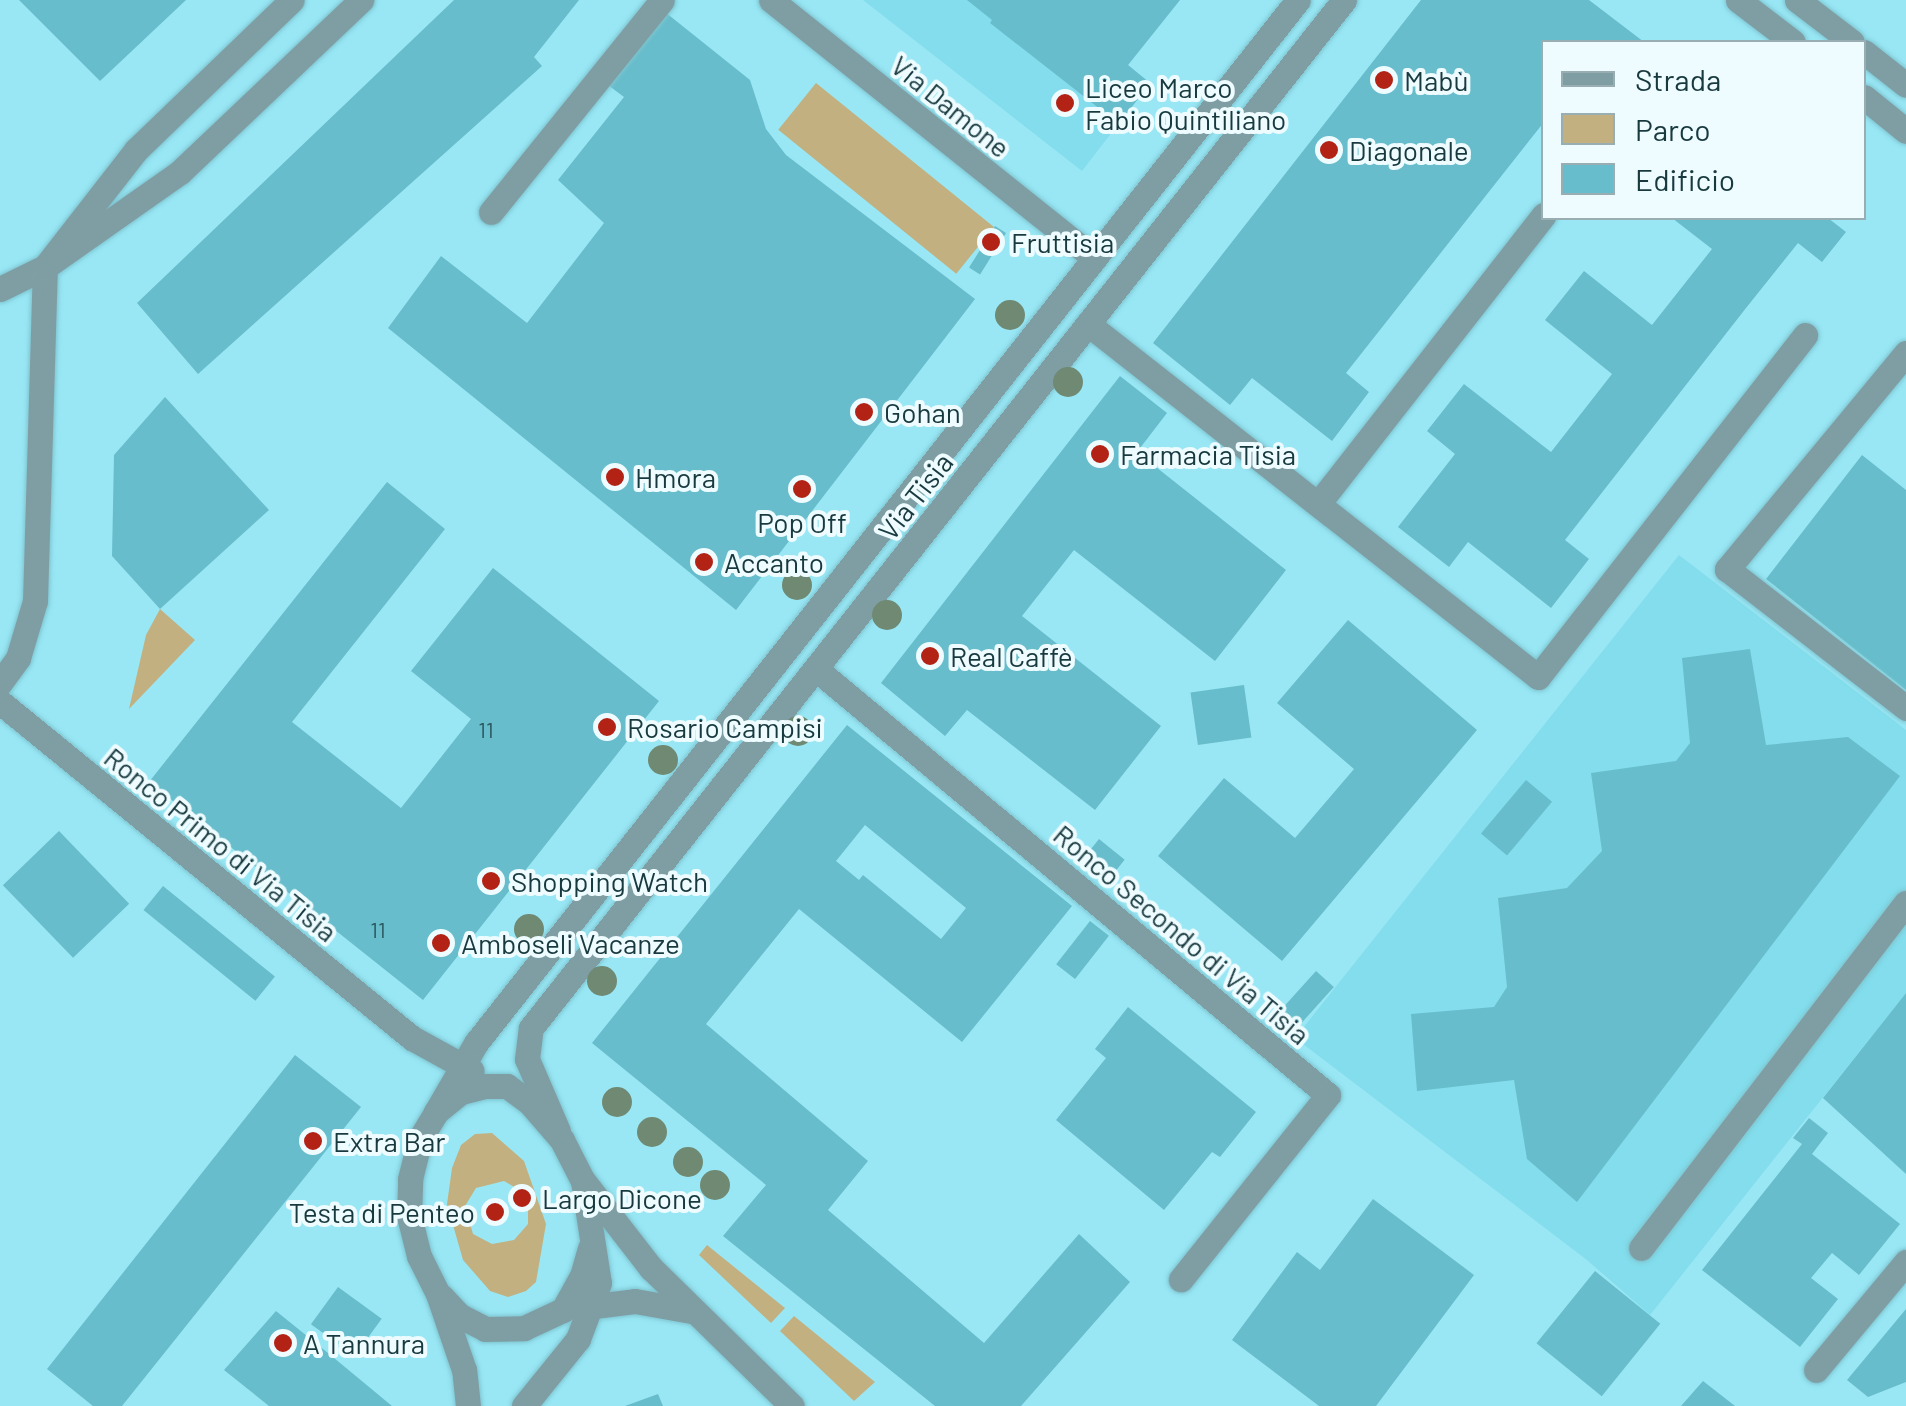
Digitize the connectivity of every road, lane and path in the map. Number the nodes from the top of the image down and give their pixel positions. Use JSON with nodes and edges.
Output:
{"nodes":[{"id":1,"x":292,"y":0,"type":"edge"},
{"id":2,"x":361,"y":0,"type":"edge"},
{"id":3,"x":662,"y":0,"type":"edge"},
{"id":4,"x":771,"y":0,"type":"edge"},
{"id":5,"x":1298,"y":0,"type":"edge"},
{"id":6,"x":1344,"y":0,"type":"edge"},
{"id":7,"x":1738,"y":0,"type":"edge"},
{"id":8,"x":1797,"y":0,"type":"edge"},
{"id":9,"x":1790,"y":40,"type":"edge"},
{"id":10,"x":1849,"y":40,"type":"edge"},
{"id":11,"x":1866,"y":54,"type":"edge"},
{"id":12,"x":1906,"y":85,"type":"edge"},
{"id":13,"x":1866,"y":100,"type":"edge"},
{"id":14,"x":1906,"y":130,"type":"edge"},
{"id":15,"x":492,"y":212,"type":"dead end"},
{"id":16,"x":1541,"y":218,"type":"edge"},
{"id":17,"x":1094,"y":258,"type":"junction"},
{"id":18,"x":44,"y":267,"type":"junction"},
{"id":19,"x":0,"y":288,"type":"edge"},
{"id":20,"x":1088,"y":324,"type":"junction"},
{"id":21,"x":1804,"y":335,"type":"dead end"},
{"id":22,"x":1906,"y":352,"type":"edge"},
{"id":23,"x":1318,"y":504,"type":"junction"},
{"id":24,"x":816,"y":669,"type":"junction"},
{"id":25,"x":0,"y":683,"type":"edge"},
{"id":26,"x":0,"y":702,"type":"edge"},
{"id":27,"x":1906,"y":708,"type":"edge"},
{"id":28,"x":1906,"y":903,"type":"edge"},
{"id":29,"x":461,"y":1066,"type":"junction"},
{"id":30,"x":507,"y":1086,"type":"junction"},
{"id":31,"x":436,"y":1112,"type":"junction"},
{"id":32,"x":562,"y":1140,"type":"junction"},
{"id":33,"x":582,"y":1180,"type":"junction"},
{"id":34,"x":591,"y":1244,"type":"junction"},
{"id":35,"x":1641,"y":1248,"type":"dead end"},
{"id":36,"x":1906,"y":1262,"type":"edge"},
{"id":37,"x":1181,"y":1279,"type":"dead end"},
{"id":38,"x":438,"y":1294,"type":"junction"},
{"id":39,"x":594,"y":1305,"type":"junction"},
{"id":40,"x":563,"y":1310,"type":"junction"},
{"id":41,"x":692,"y":1312,"type":"junction"},
{"id":42,"x":1816,"y":1370,"type":"dead end"},
{"id":43,"x":468,"y":1406,"type":"edge"},
{"id":44,"x":524,"y":1406,"type":"edge"},
{"id":45,"x":792,"y":1406,"type":"edge"}],
"edges":[{"from":1,"to":18,"type":"street"},
{"from":2,"to":18,"type":"street"},
{"from":3,"to":15,"type":"street"},
{"from":4,"to":17,"type":"street","name":"Via Damone"},
{"from":5,"to":17,"type":"street","name":"Via Tisia"},
{"from":6,"to":20,"type":"street","name":"Via Tisia"},
{"from":7,"to":9,"type":"street"},
{"from":8,"to":10,"type":"street"},
{"from":11,"to":12,"type":"street"},
{"from":13,"to":14,"type":"street"},
{"from":16,"to":23,"type":"street"},
{"from":17,"to":29,"type":"street","name":"Via Tisia"},
{"from":18,"to":19,"type":"street"},
{"from":18,"to":25,"type":"street"},
{"from":20,"to":23,"type":"street"},
{"from":20,"to":24,"type":"street","name":"Via Tisia"},
{"from":21,"to":23,"type":"street"},
{"from":22,"to":27,"type":"street"},
{"from":24,"to":32,"type":"street","name":"Via Tisia"},
{"from":24,"to":37,"type":"street","name":"Ronco Secondo di Via Tisia"},
{"from":26,"to":29,"type":"street","name":"Ronco Primo di Via Tisia"},
{"from":28,"to":35,"type":"street"},
{"from":29,"to":30,"type":"street","name":"Ronco Primo di Via Tisia"},
{"from":29,"to":31,"type":"street","name":"Via Tisia"},
{"from":30,"to":31,"type":"street"},
{"from":30,"to":32,"type":"street"},
{"from":31,"to":38,"type":"street"},
{"from":32,"to":33,"type":"street"},
{"from":33,"to":34,"type":"street"},
{"from":33,"to":41,"type":"street"},
{"from":34,"to":39,"type":"street"},
{"from":34,"to":40,"type":"street"},
{"from":36,"to":42,"type":"street"},
{"from":38,"to":40,"type":"street"},
{"from":38,"to":43,"type":"street"},
{"from":39,"to":40,"type":"street"},
{"from":39,"to":41,"type":"street"},
{"from":39,"to":44,"type":"street"},
{"from":41,"to":45,"type":"street"}]}
